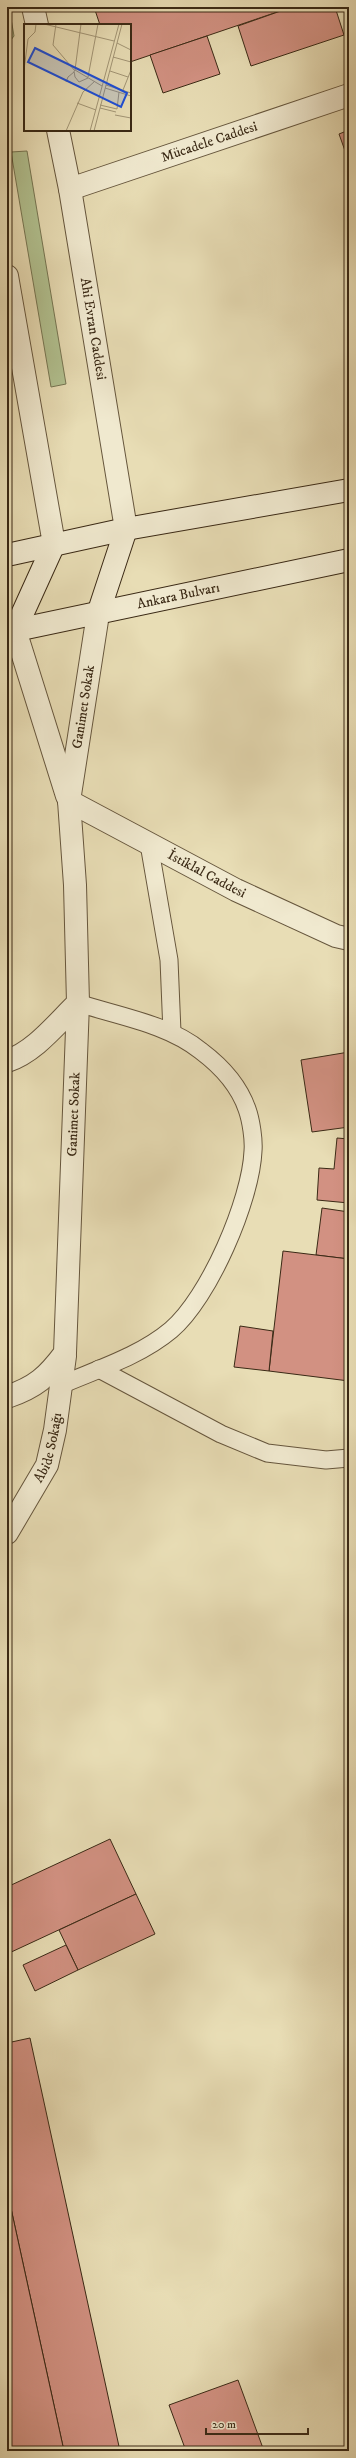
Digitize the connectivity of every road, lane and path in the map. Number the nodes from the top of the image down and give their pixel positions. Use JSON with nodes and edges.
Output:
{"nodes":[{"id":1,"x":33,"y":7,"type":"edge"},
{"id":2,"x":37,"y":24,"type":"edge"},
{"id":3,"x":349,"y":95,"type":"edge"},
{"id":4,"x":58,"y":131,"type":"edge"},
{"id":5,"x":70,"y":188,"type":"junction"},
{"id":6,"x":7,"y":276,"type":"edge"},
{"id":7,"x":349,"y":490,"type":"edge"},
{"id":8,"x":126,"y":529,"type":"junction"},
{"id":9,"x":54,"y":544,"type":"junction"},
{"id":10,"x":7,"y":555,"type":"edge"},
{"id":11,"x":349,"y":560,"type":"edge"},
{"id":12,"x":98,"y":614,"type":"junction"},
{"id":13,"x":11,"y":631,"type":"edge"},
{"id":14,"x":69,"y":801,"type":"junction"},
{"id":15,"x":149,"y":844,"type":"junction"},
{"id":16,"x":349,"y":939,"type":"edge"},
{"id":17,"x":78,"y":1004,"type":"junction"},
{"id":18,"x":172,"y":1032,"type":"junction"},
{"id":19,"x":7,"y":1061,"type":"edge"},
{"id":20,"x":65,"y":1352,"type":"junction"},
{"id":21,"x":99,"y":1369,"type":"junction"},
{"id":22,"x":61,"y":1385,"type":"junction"},
{"id":23,"x":7,"y":1397,"type":"edge"},
{"id":24,"x":349,"y":1458,"type":"edge"},
{"id":25,"x":7,"y":1533,"type":"edge"}],
"edges":[{"from":1,"to":2,"type":"street"},
{"from":3,"to":5,"type":"street","name":"Mücadele Caddesi"},
{"from":4,"to":5,"type":"street","name":"Ahi Evran Caddesi"},
{"from":5,"to":8,"type":"street","name":"Ahi Evran Caddesi"},
{"from":6,"to":9,"type":"street"},
{"from":7,"to":8,"type":"street"},
{"from":8,"to":9,"type":"street"},
{"from":8,"to":12,"type":"street","name":"Ganimet Sokak"},
{"from":9,"to":10,"type":"street"},
{"from":9,"to":13,"type":"street"},
{"from":11,"to":12,"type":"street","name":"Ankara Bulvarı"},
{"from":12,"to":13,"type":"street","name":"Ankara Bulvarı"},
{"from":12,"to":14,"type":"street","name":"Ganimet Sokak"},
{"from":13,"to":14,"type":"street","name":"Ganimet Sokak"},
{"from":14,"to":15,"type":"street","name":"İstiklal Caddesi"},
{"from":14,"to":17,"type":"street","name":"Ganimet Sokak"},
{"from":15,"to":16,"type":"street","name":"İstiklal Caddesi"},
{"from":15,"to":18,"type":"lane"},
{"from":17,"to":18,"type":"lane"},
{"from":17,"to":19,"type":"street"},
{"from":17,"to":20,"type":"street","name":"Ganimet Sokak"},
{"from":18,"to":21,"type":"lane"},
{"from":20,"to":22,"type":"street","name":"Abide Sokağı"},
{"from":20,"to":23,"type":"street"},
{"from":21,"to":22,"type":"lane"},
{"from":21,"to":24,"type":"lane"},
{"from":22,"to":25,"type":"street","name":"Abide Sokağı"}]}
